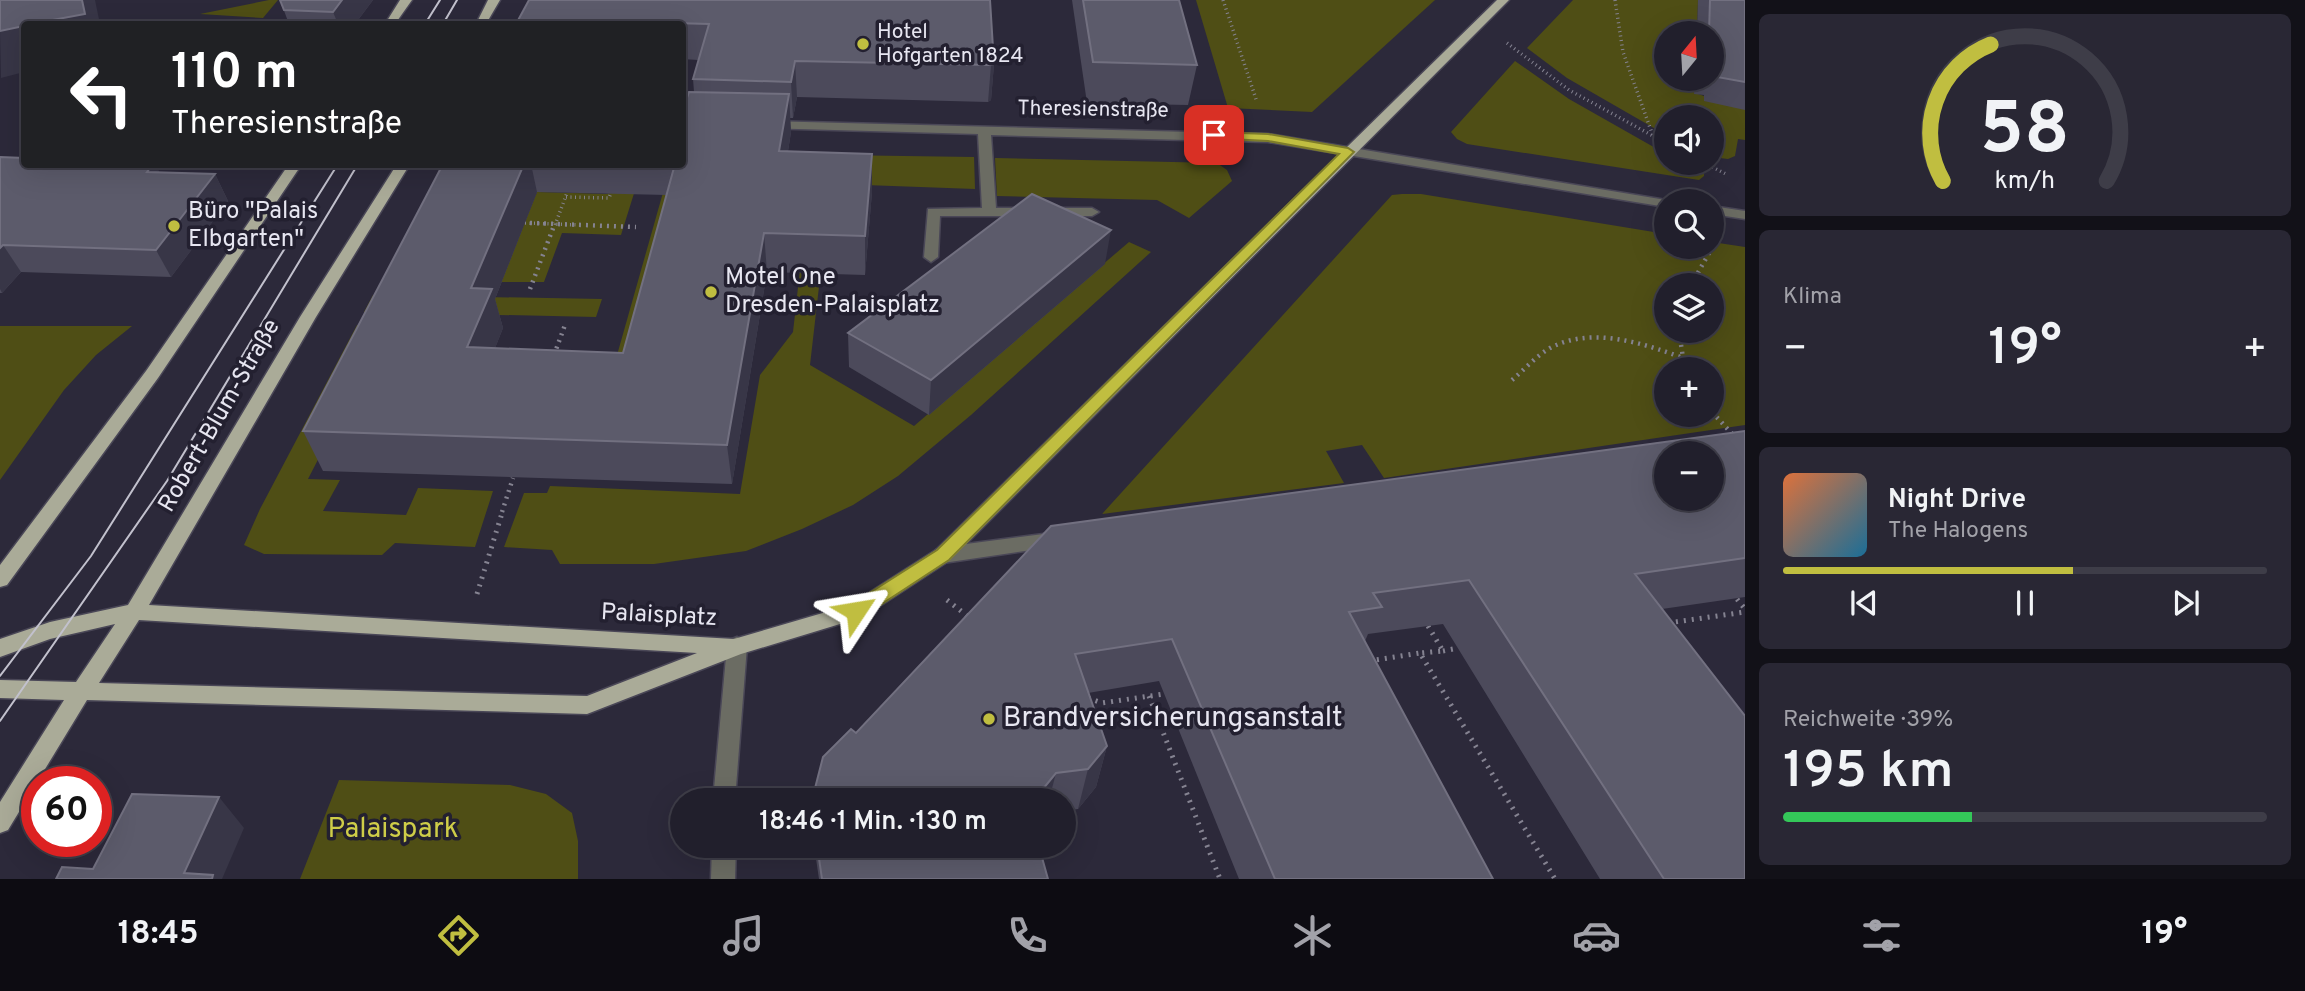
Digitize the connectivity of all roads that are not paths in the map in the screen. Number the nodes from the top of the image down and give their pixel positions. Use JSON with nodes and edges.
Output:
{"nodes":[{"id":1,"x":406,"y":0,"type":"edge"},
{"id":2,"x":494,"y":0,"type":"edge"},
{"id":3,"x":1503,"y":0,"type":"edge"},
{"id":4,"x":392,"y":21,"type":"edge"},
{"id":5,"x":483,"y":21,"type":"edge"},
{"id":6,"x":749,"y":125,"type":"edge"},
{"id":7,"x":984,"y":130,"type":"junction"},
{"id":8,"x":1348,"y":152,"type":"junction"},
{"id":9,"x":293,"y":168,"type":"edge"},
{"id":10,"x":401,"y":168,"type":"edge"},
{"id":11,"x":1654,"y":201,"type":"edge"},
{"id":12,"x":989,"y":212,"type":"junction"},
{"id":13,"x":1092,"y":212,"type":"dead end"},
{"id":14,"x":1724,"y":212,"type":"edge"},
{"id":15,"x":1745,"y":215,"type":"edge"},
{"id":16,"x":931,"y":257,"type":"dead end"},
{"id":17,"x":1079,"y":536,"type":"edge"},
{"id":18,"x":943,"y":555,"type":"junction"},
{"id":19,"x":0,"y":579,"type":"edge"},
{"id":20,"x":134,"y":612,"type":"junction"},
{"id":21,"x":737,"y":646,"type":"junction"},
{"id":22,"x":0,"y":648,"type":"edge"},
{"id":23,"x":0,"y":689,"type":"edge"},
{"id":24,"x":80,"y":693,"type":"junction"},
{"id":25,"x":725,"y":788,"type":"edge"},
{"id":26,"x":0,"y":822,"type":"edge"},
{"id":27,"x":724,"y":858,"type":"edge"},
{"id":28,"x":723,"y":879,"type":"edge"}],
"edges":[{"from":1,"to":4,"type":"main road"},
{"from":2,"to":5,"type":"main road"},
{"from":3,"to":8,"type":"main road"},
{"from":6,"to":7,"type":"street","name":"Theresienstraße"},
{"from":7,"to":8,"type":"street","name":"Theresienstraße"},
{"from":7,"to":12,"type":"street"},
{"from":8,"to":11,"type":"street","name":"Theresienstraße"},
{"from":8,"to":18,"type":"main road"},
{"from":9,"to":19,"type":"main road"},
{"from":10,"to":20,"type":"main road","name":"Robert-Blum-Straße"},
{"from":12,"to":13,"type":"street"},
{"from":12,"to":16,"type":"street"},
{"from":14,"to":15,"type":"street"},
{"from":17,"to":18,"type":"street"},
{"from":18,"to":21,"type":"main road"},
{"from":20,"to":21,"type":"main road","name":"Palaisplatz"},
{"from":20,"to":22,"type":"main road","name":"Palaisplatz"},
{"from":20,"to":24,"type":"main road","name":"Robert-Blum-Straße"},
{"from":21,"to":24,"type":"main road","name":"Palaisplatz"},
{"from":21,"to":25,"type":"street"},
{"from":23,"to":24,"type":"main road","name":"Palaisplatz"},
{"from":24,"to":26,"type":"main road"},
{"from":27,"to":28,"type":"street"}]}
